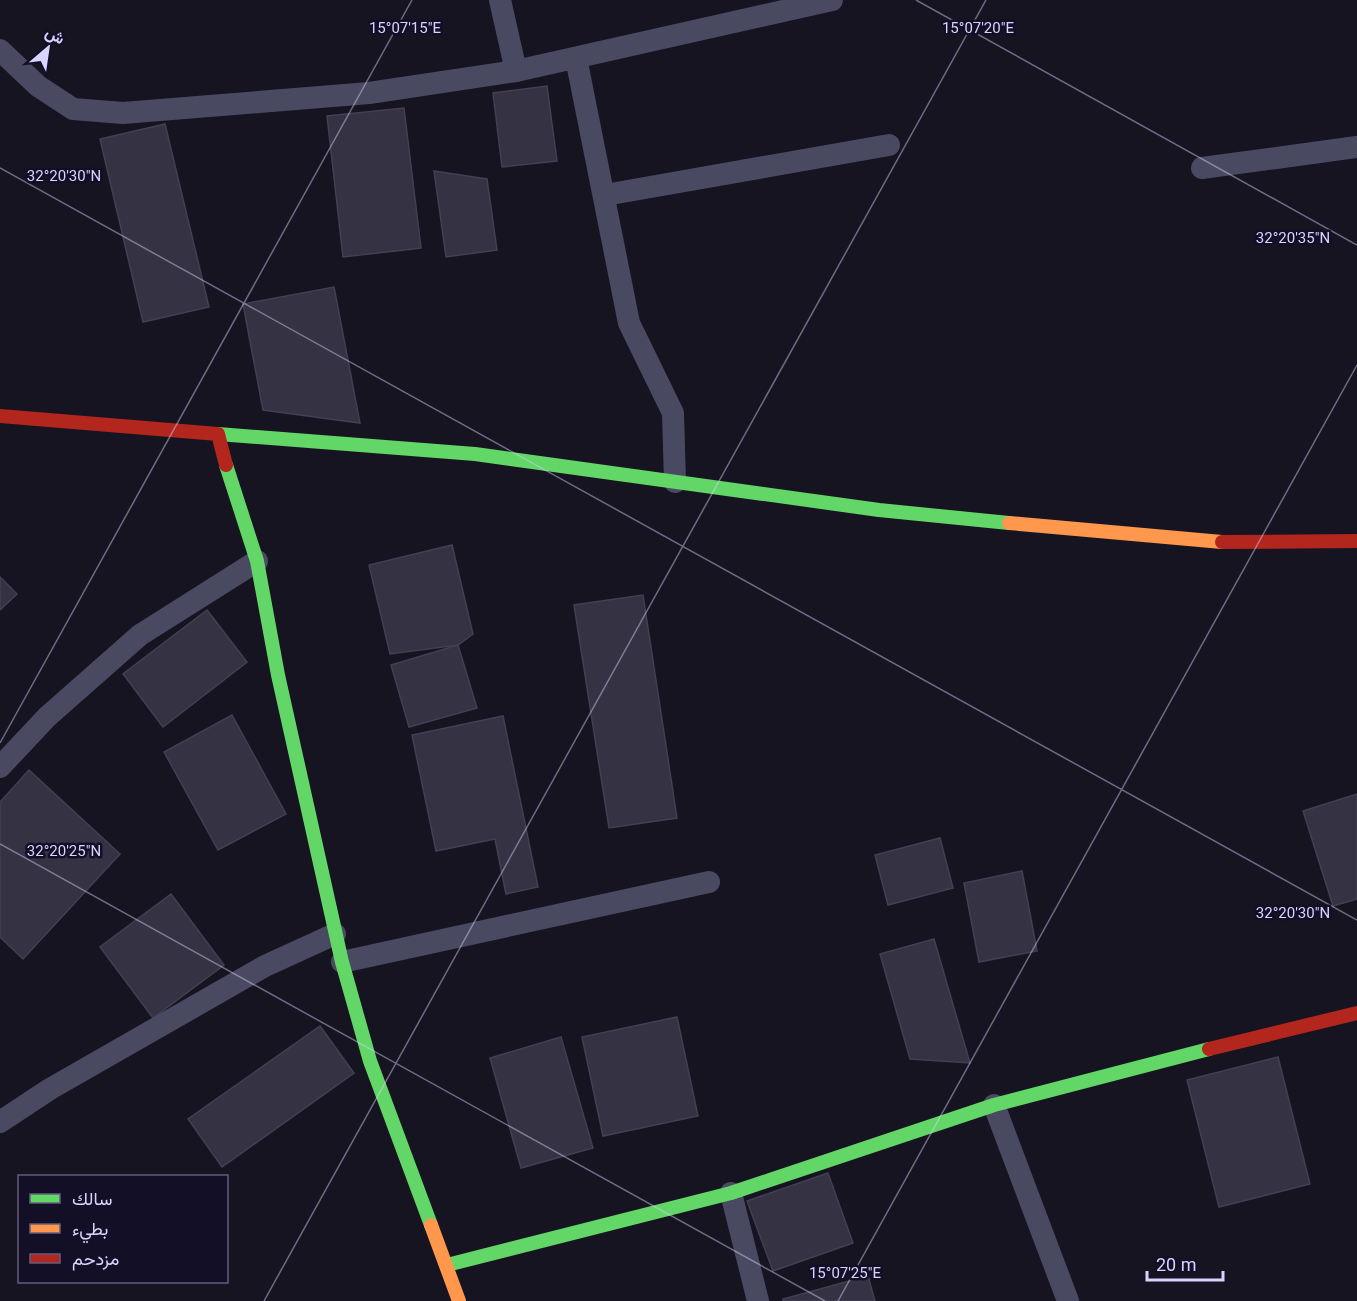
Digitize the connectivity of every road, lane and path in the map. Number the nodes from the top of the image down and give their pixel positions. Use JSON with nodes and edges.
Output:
{"nodes":[{"id":1,"x":500,"y":0,"type":"edge"},
{"id":2,"x":832,"y":0,"type":"edge"},
{"id":3,"x":0,"y":50,"type":"edge"},
{"id":4,"x":576,"y":58,"type":"junction"},
{"id":5,"x":516,"y":71,"type":"junction"},
{"id":6,"x":889,"y":145,"type":"dead end"},
{"id":7,"x":1357,"y":147,"type":"edge"},
{"id":8,"x":1202,"y":168,"type":"dead end"},
{"id":9,"x":605,"y":195,"type":"junction"},
{"id":10,"x":0,"y":416,"type":"edge"},
{"id":11,"x":218,"y":434,"type":"junction"},
{"id":12,"x":675,"y":482,"type":"junction"},
{"id":13,"x":1357,"y":541,"type":"edge"},
{"id":14,"x":257,"y":561,"type":"junction"},
{"id":15,"x":0,"y":767,"type":"edge"},
{"id":16,"x":709,"y":882,"type":"dead end"},
{"id":17,"x":335,"y":934,"type":"junction"},
{"id":18,"x":342,"y":962,"type":"junction"},
{"id":19,"x":1357,"y":1013,"type":"edge"},
{"id":20,"x":994,"y":1105,"type":"junction"},
{"id":21,"x":0,"y":1122,"type":"edge"},
{"id":22,"x":730,"y":1193,"type":"junction"},
{"id":23,"x":447,"y":1265,"type":"junction"},
{"id":24,"x":459,"y":1301,"type":"edge"},
{"id":25,"x":758,"y":1301,"type":"edge"},
{"id":26,"x":1068,"y":1301,"type":"edge"}],
"edges":[{"from":1,"to":5,"type":"street"},
{"from":2,"to":4,"type":"street"},
{"from":3,"to":5,"type":"street"},
{"from":4,"to":5,"type":"street"},
{"from":4,"to":9,"type":"street"},
{"from":6,"to":9,"type":"street"},
{"from":7,"to":8,"type":"street"},
{"from":9,"to":12,"type":"street"},
{"from":10,"to":11,"type":"street"},
{"from":11,"to":12,"type":"street"},
{"from":11,"to":14,"type":"street"},
{"from":12,"to":13,"type":"street"},
{"from":14,"to":15,"type":"street"},
{"from":14,"to":17,"type":"street"},
{"from":16,"to":18,"type":"street"},
{"from":17,"to":18,"type":"street"},
{"from":17,"to":21,"type":"street"},
{"from":18,"to":23,"type":"street"},
{"from":19,"to":20,"type":"street"},
{"from":20,"to":22,"type":"street"},
{"from":20,"to":26,"type":"street"},
{"from":22,"to":23,"type":"street"},
{"from":22,"to":25,"type":"street"},
{"from":23,"to":24,"type":"street"}]}
